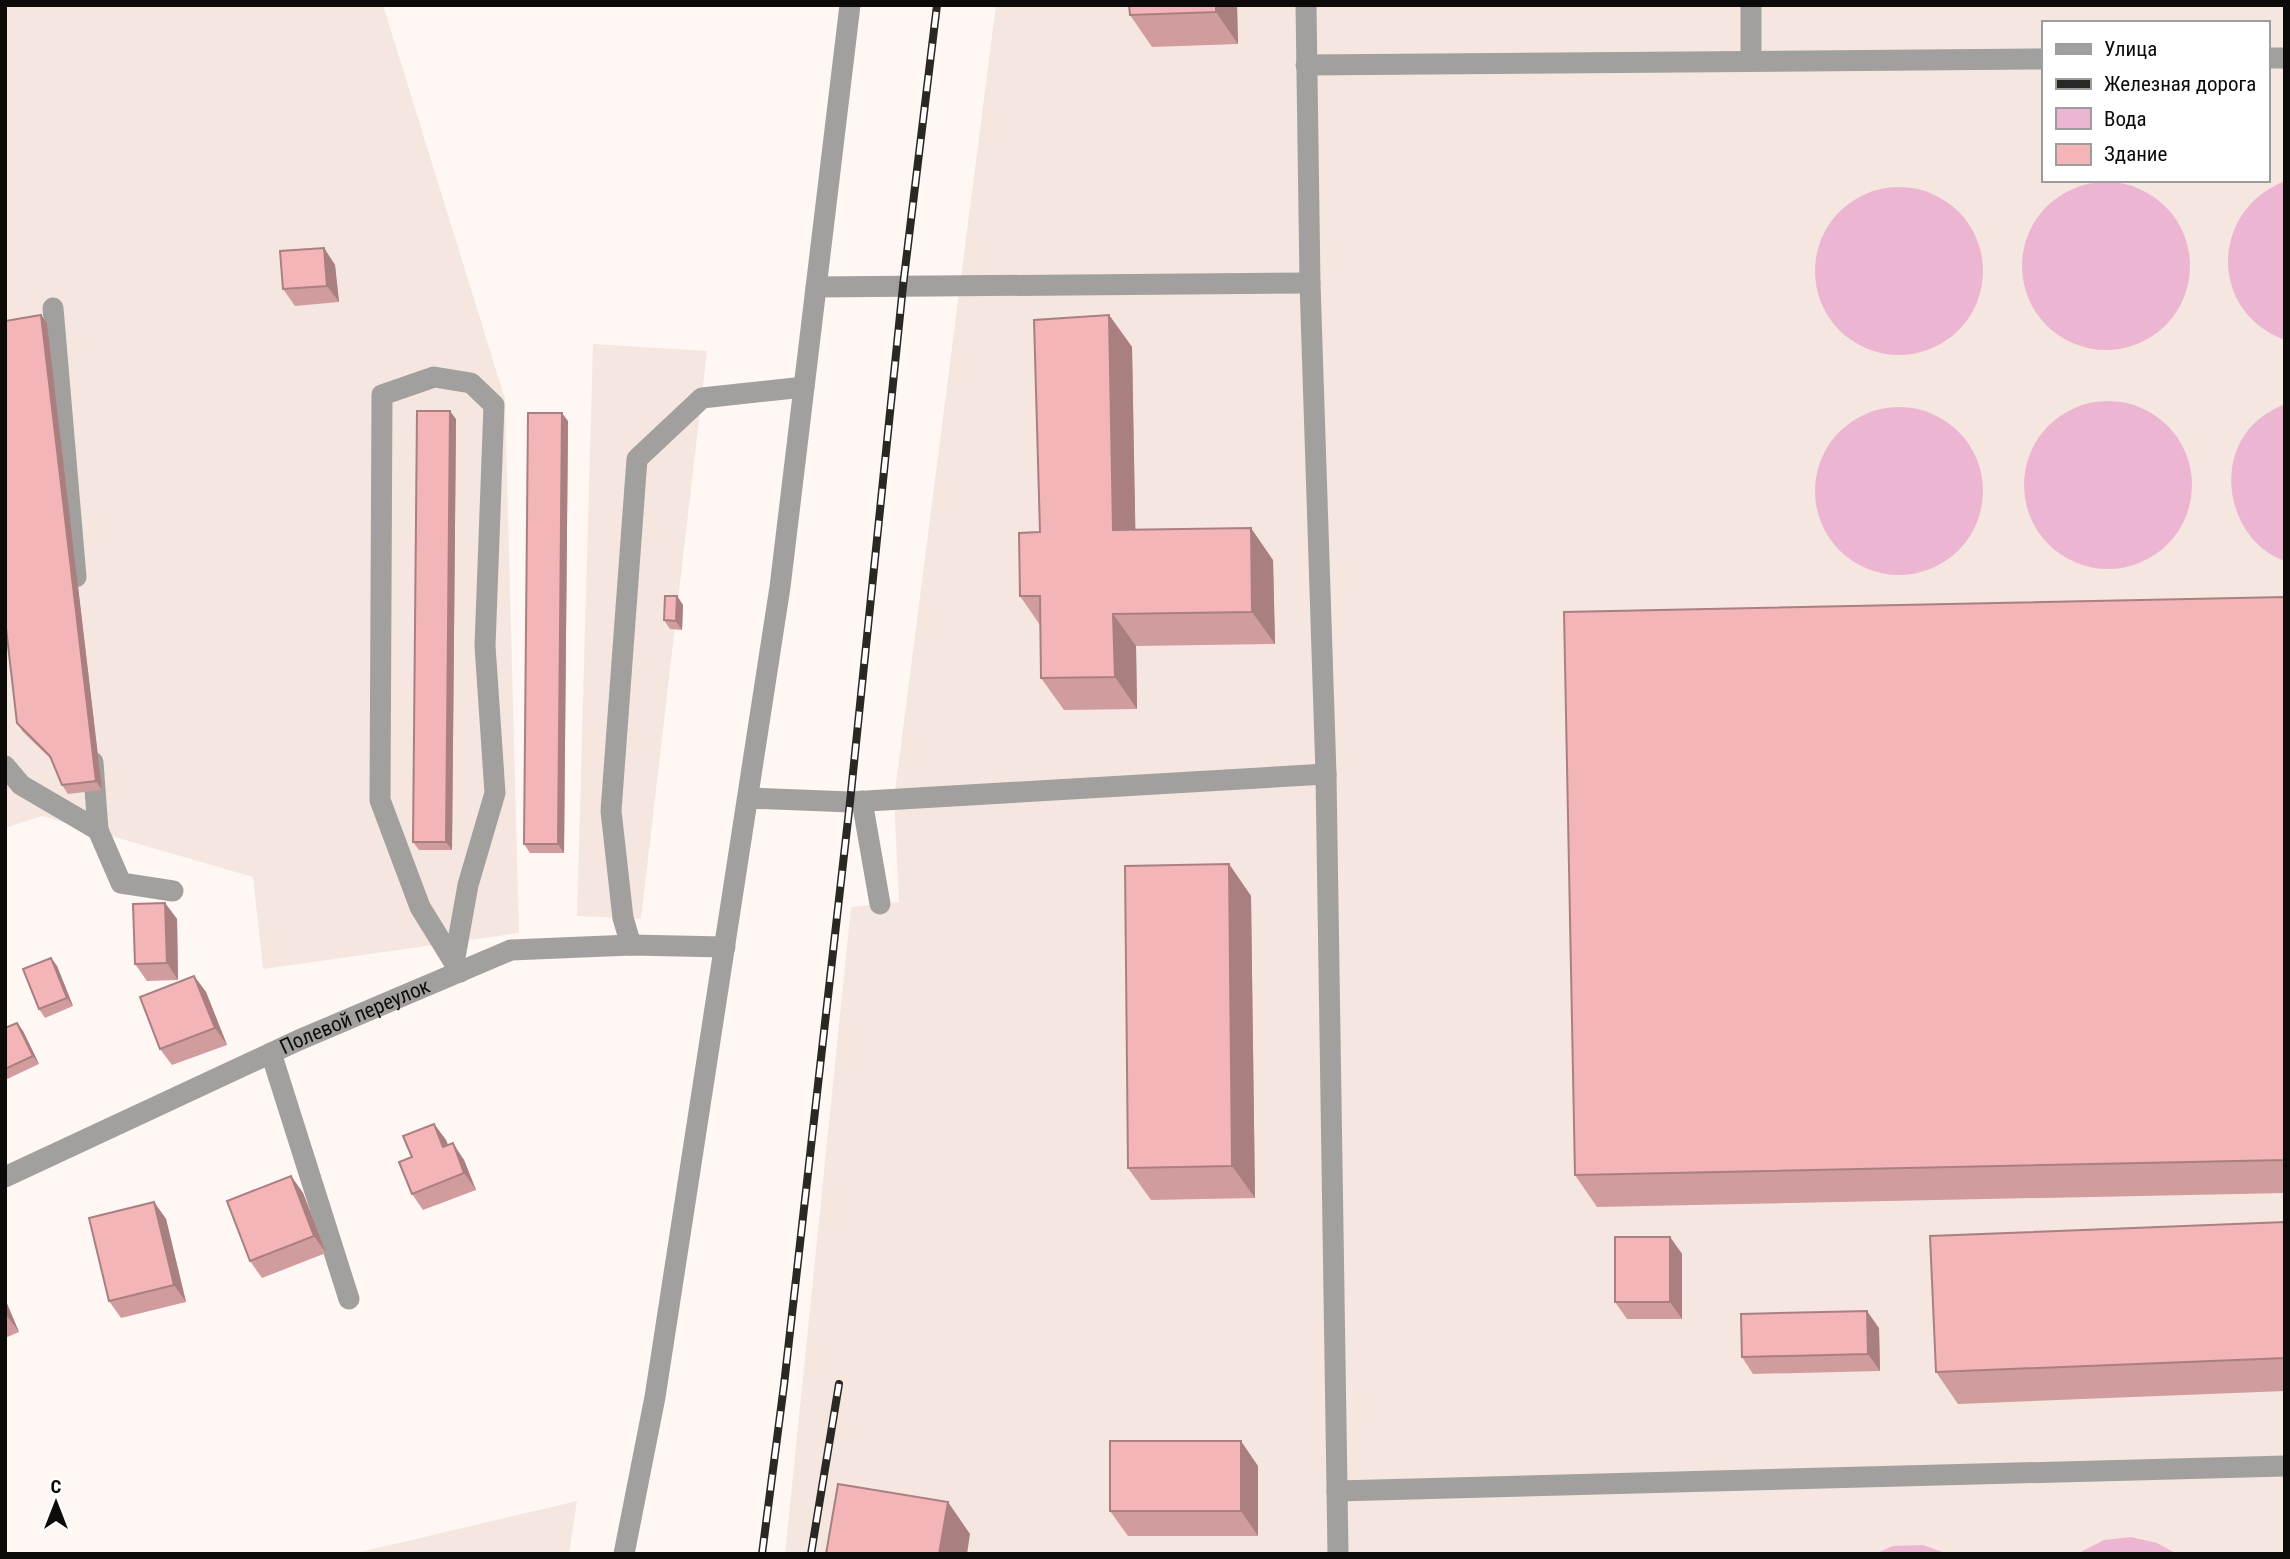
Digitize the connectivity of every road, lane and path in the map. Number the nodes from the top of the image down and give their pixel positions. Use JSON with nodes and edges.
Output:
{"nodes":[{"id":1,"x":850,"y":5,"type":"edge"},
{"id":2,"x":1306,"y":5,"type":"edge"},
{"id":3,"x":1751,"y":5,"type":"edge"},
{"id":4,"x":2042,"y":59,"type":"edge"},
{"id":5,"x":1751,"y":61,"type":"junction"},
{"id":6,"x":1306,"y":65,"type":"junction"},
{"id":7,"x":1310,"y":283,"type":"junction"},
{"id":8,"x":816,"y":287,"type":"junction"},
{"id":9,"x":53,"y":307,"type":"dead end"},
{"id":10,"x":804,"y":387,"type":"junction"},
{"id":11,"x":78,"y":596,"type":"dead end"},
{"id":12,"x":91,"y":747,"type":"edge"},
{"id":13,"x":5,"y":766,"type":"edge"},
{"id":14,"x":1326,"y":774,"type":"junction"},
{"id":15,"x":748,"y":798,"type":"junction"},
{"id":16,"x":862,"y":801,"type":"junction"},
{"id":17,"x":99,"y":830,"type":"junction"},
{"id":18,"x":173,"y":891,"type":"dead end"},
{"id":19,"x":880,"y":904,"type":"dead end"},
{"id":20,"x":631,"y":945,"type":"junction"},
{"id":21,"x":724,"y":947,"type":"junction"},
{"id":22,"x":457,"y":967,"type":"junction"},
{"id":23,"x":271,"y":1054,"type":"junction"},
{"id":24,"x":5,"y":1177,"type":"edge"},
{"id":25,"x":349,"y":1299,"type":"dead end"},
{"id":26,"x":2285,"y":1466,"type":"edge"},
{"id":27,"x":1338,"y":1491,"type":"junction"},
{"id":28,"x":624,"y":1554,"type":"edge"},
{"id":29,"x":1338,"y":1554,"type":"edge"}],
"edges":[{"from":1,"to":8,"type":"street"},
{"from":2,"to":6,"type":"street"},
{"from":3,"to":5,"type":"street"},
{"from":4,"to":5,"type":"street"},
{"from":5,"to":6,"type":"street"},
{"from":6,"to":7,"type":"street"},
{"from":7,"to":8,"type":"street"},
{"from":7,"to":14,"type":"street"},
{"from":8,"to":10,"type":"street"},
{"from":9,"to":11,"type":"street"},
{"from":10,"to":15,"type":"street"},
{"from":10,"to":20,"type":"street"},
{"from":12,"to":17,"type":"street"},
{"from":13,"to":17,"type":"street"},
{"from":14,"to":16,"type":"street"},
{"from":14,"to":27,"type":"street"},
{"from":15,"to":16,"type":"street"},
{"from":15,"to":21,"type":"street"},
{"from":16,"to":19,"type":"street"},
{"from":17,"to":18,"type":"street"},
{"from":20,"to":21,"type":"street","name":"Полевой переулок"},
{"from":20,"to":22,"type":"street","name":"Полевой переулок"},
{"from":21,"to":28,"type":"street"},
{"from":22,"to":22,"type":"street"},
{"from":22,"to":23,"type":"street","name":"Полевой переулок"},
{"from":23,"to":24,"type":"street","name":"Полевой переулок"},
{"from":23,"to":25,"type":"street"},
{"from":26,"to":27,"type":"street"},
{"from":27,"to":29,"type":"street"}]}
